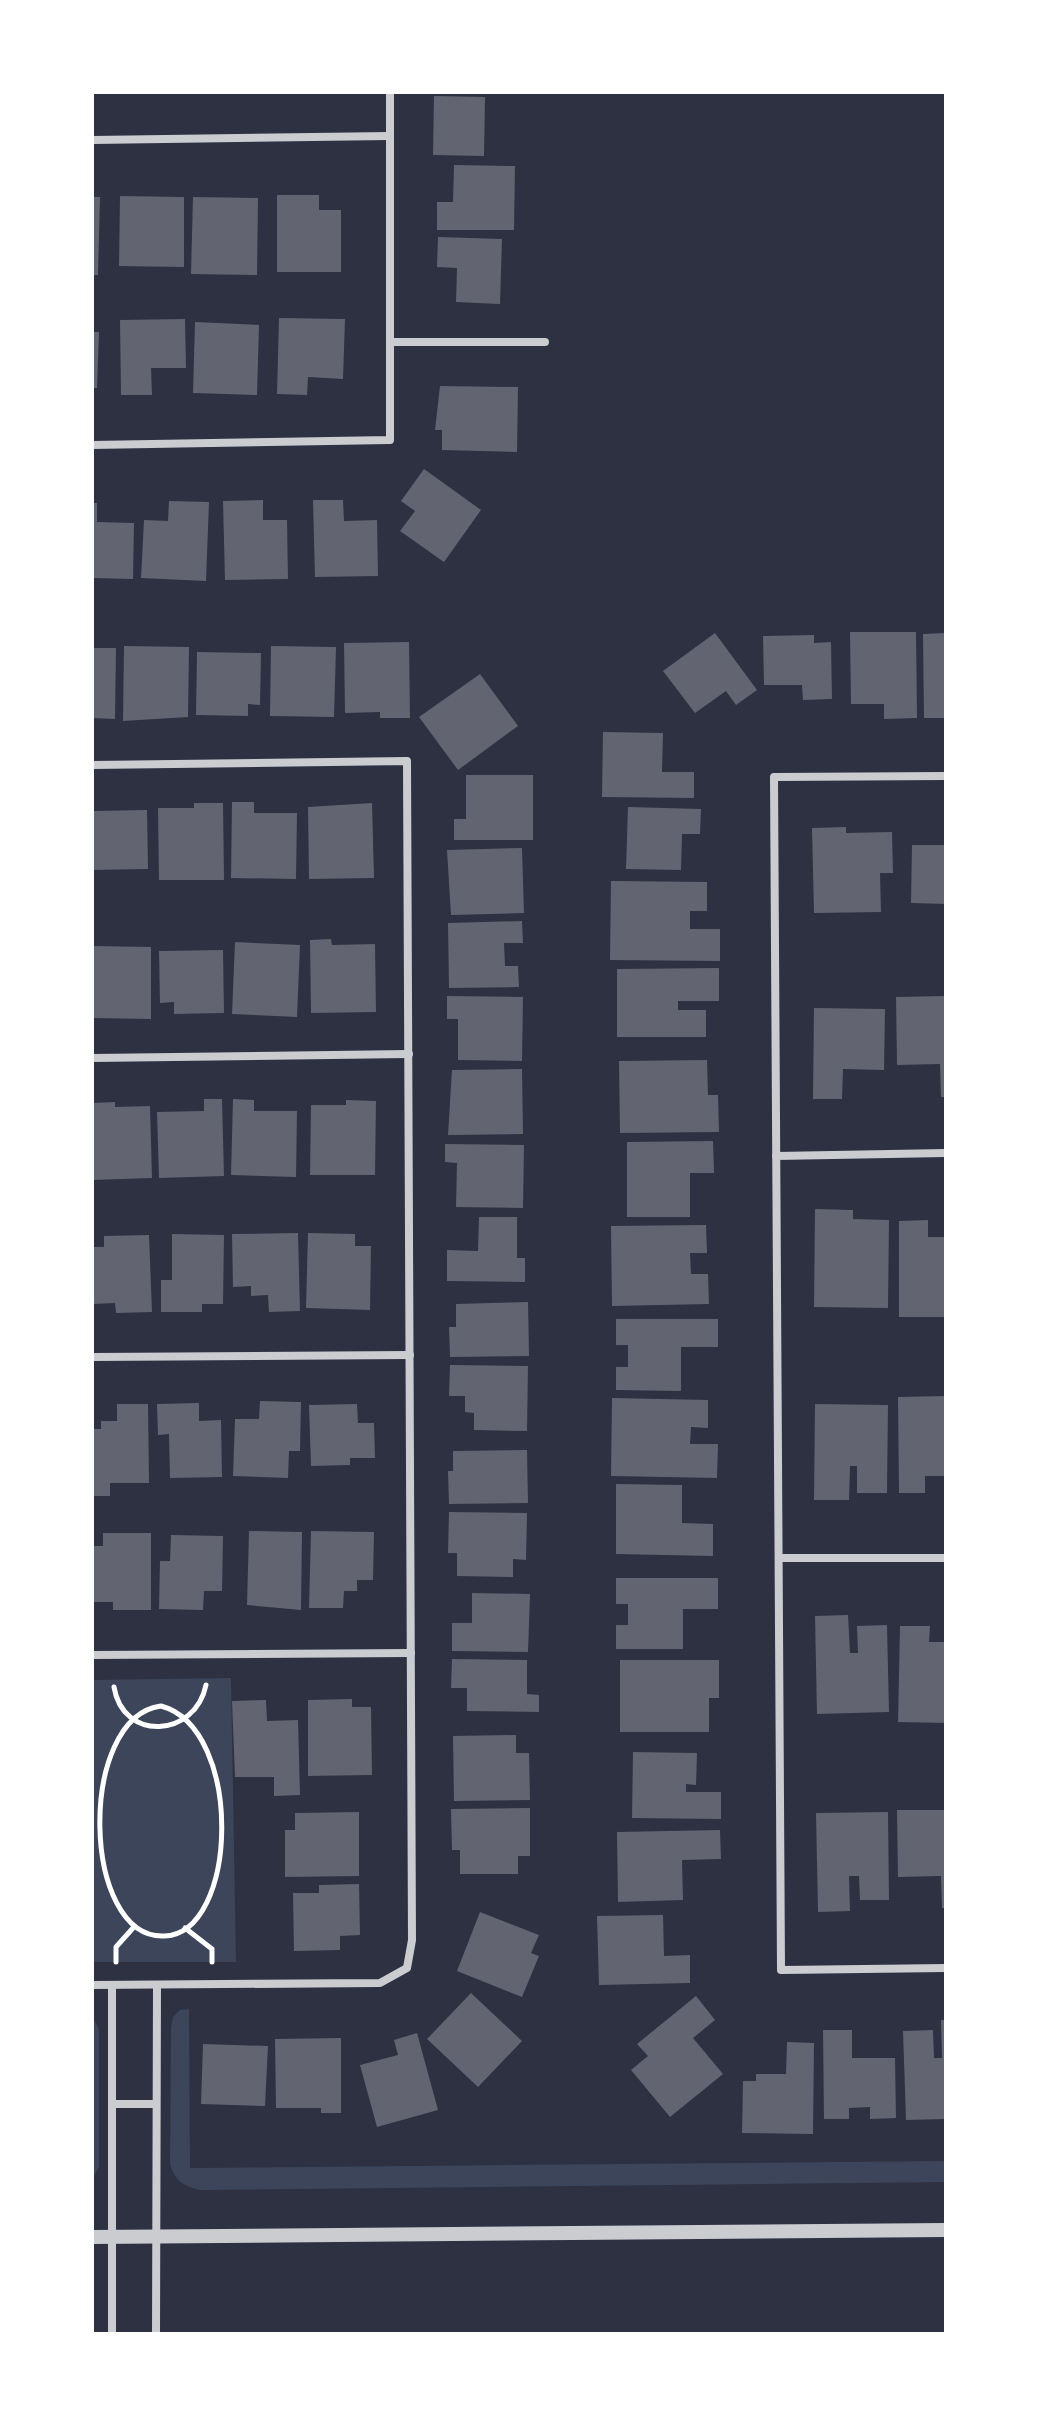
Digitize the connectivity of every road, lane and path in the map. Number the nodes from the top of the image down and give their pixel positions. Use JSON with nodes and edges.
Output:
{"nodes":[{"id":1,"x":390,"y":92,"type":"edge"},
{"id":2,"x":390,"y":136,"type":"junction"},
{"id":3,"x":92,"y":140,"type":"edge"},
{"id":4,"x":390,"y":342,"type":"junction"},
{"id":5,"x":545,"y":342,"type":"dead end"},
{"id":6,"x":92,"y":445,"type":"edge"},
{"id":7,"x":92,"y":765,"type":"edge"},
{"id":8,"x":946,"y":776,"type":"edge"},
{"id":9,"x":409,"y":1054,"type":"junction"},
{"id":10,"x":92,"y":1058,"type":"edge"},
{"id":11,"x":946,"y":1153,"type":"edge"},
{"id":12,"x":776,"y":1156,"type":"junction"},
{"id":13,"x":410,"y":1355,"type":"junction"},
{"id":14,"x":92,"y":1357,"type":"edge"},
{"id":15,"x":779,"y":1558,"type":"junction"},
{"id":16,"x":946,"y":1558,"type":"edge"},
{"id":17,"x":411,"y":1653,"type":"junction"},
{"id":18,"x":92,"y":1655,"type":"edge"},
{"id":19,"x":206,"y":1685,"type":"dead end"},
{"id":20,"x":114,"y":1687,"type":"dead end"},
{"id":21,"x":135,"y":1719,"type":"junction"},
{"id":22,"x":184,"y":1720,"type":"junction"},
{"id":23,"x":133,"y":1928,"type":"dead end"},
{"id":24,"x":185,"y":1928,"type":"junction"},
{"id":25,"x":116,"y":1962,"type":"dead end"},
{"id":26,"x":212,"y":1962,"type":"dead end"},
{"id":27,"x":946,"y":1968,"type":"edge"},
{"id":28,"x":92,"y":1985,"type":"edge"},
{"id":29,"x":112,"y":1985,"type":"junction"},
{"id":30,"x":157,"y":1985,"type":"junction"},
{"id":31,"x":112,"y":2104,"type":"junction"},
{"id":32,"x":156,"y":2104,"type":"junction"},
{"id":33,"x":946,"y":2230,"type":"edge"},
{"id":34,"x":156,"y":2236,"type":"junction"},
{"id":35,"x":92,"y":2237,"type":"edge"},
{"id":36,"x":112,"y":2237,"type":"junction"},
{"id":37,"x":112,"y":2334,"type":"edge"},
{"id":38,"x":156,"y":2334,"type":"edge"}],
"edges":[{"from":1,"to":2,"type":"street"},
{"from":2,"to":3,"type":"street"},
{"from":2,"to":4,"type":"street"},
{"from":4,"to":5,"type":"street"},
{"from":4,"to":6,"type":"street"},
{"from":7,"to":9,"type":"street"},
{"from":8,"to":12,"type":"street"},
{"from":9,"to":10,"type":"street"},
{"from":9,"to":13,"type":"street"},
{"from":11,"to":12,"type":"street"},
{"from":12,"to":15,"type":"street"},
{"from":13,"to":14,"type":"street"},
{"from":13,"to":17,"type":"street"},
{"from":15,"to":16,"type":"street"},
{"from":15,"to":27,"type":"street"},
{"from":17,"to":18,"type":"street"},
{"from":17,"to":30,"type":"street"},
{"from":19,"to":22,"type":"path"},
{"from":20,"to":21,"type":"path"},
{"from":21,"to":22,"type":"path"},
{"from":21,"to":22,"type":"path"},
{"from":21,"to":24,"type":"path"},
{"from":22,"to":24,"type":"path"},
{"from":23,"to":25,"type":"path"},
{"from":24,"to":26,"type":"path"},
{"from":28,"to":29,"type":"street"},
{"from":29,"to":30,"type":"street"},
{"from":29,"to":31,"type":"street"},
{"from":30,"to":32,"type":"street"},
{"from":31,"to":32,"type":"street"},
{"from":31,"to":36,"type":"street"},
{"from":32,"to":34,"type":"street"},
{"from":33,"to":34,"type":"street"},
{"from":34,"to":36,"type":"street"},
{"from":34,"to":38,"type":"street"},
{"from":35,"to":36,"type":"street"},
{"from":36,"to":37,"type":"street"}]}
